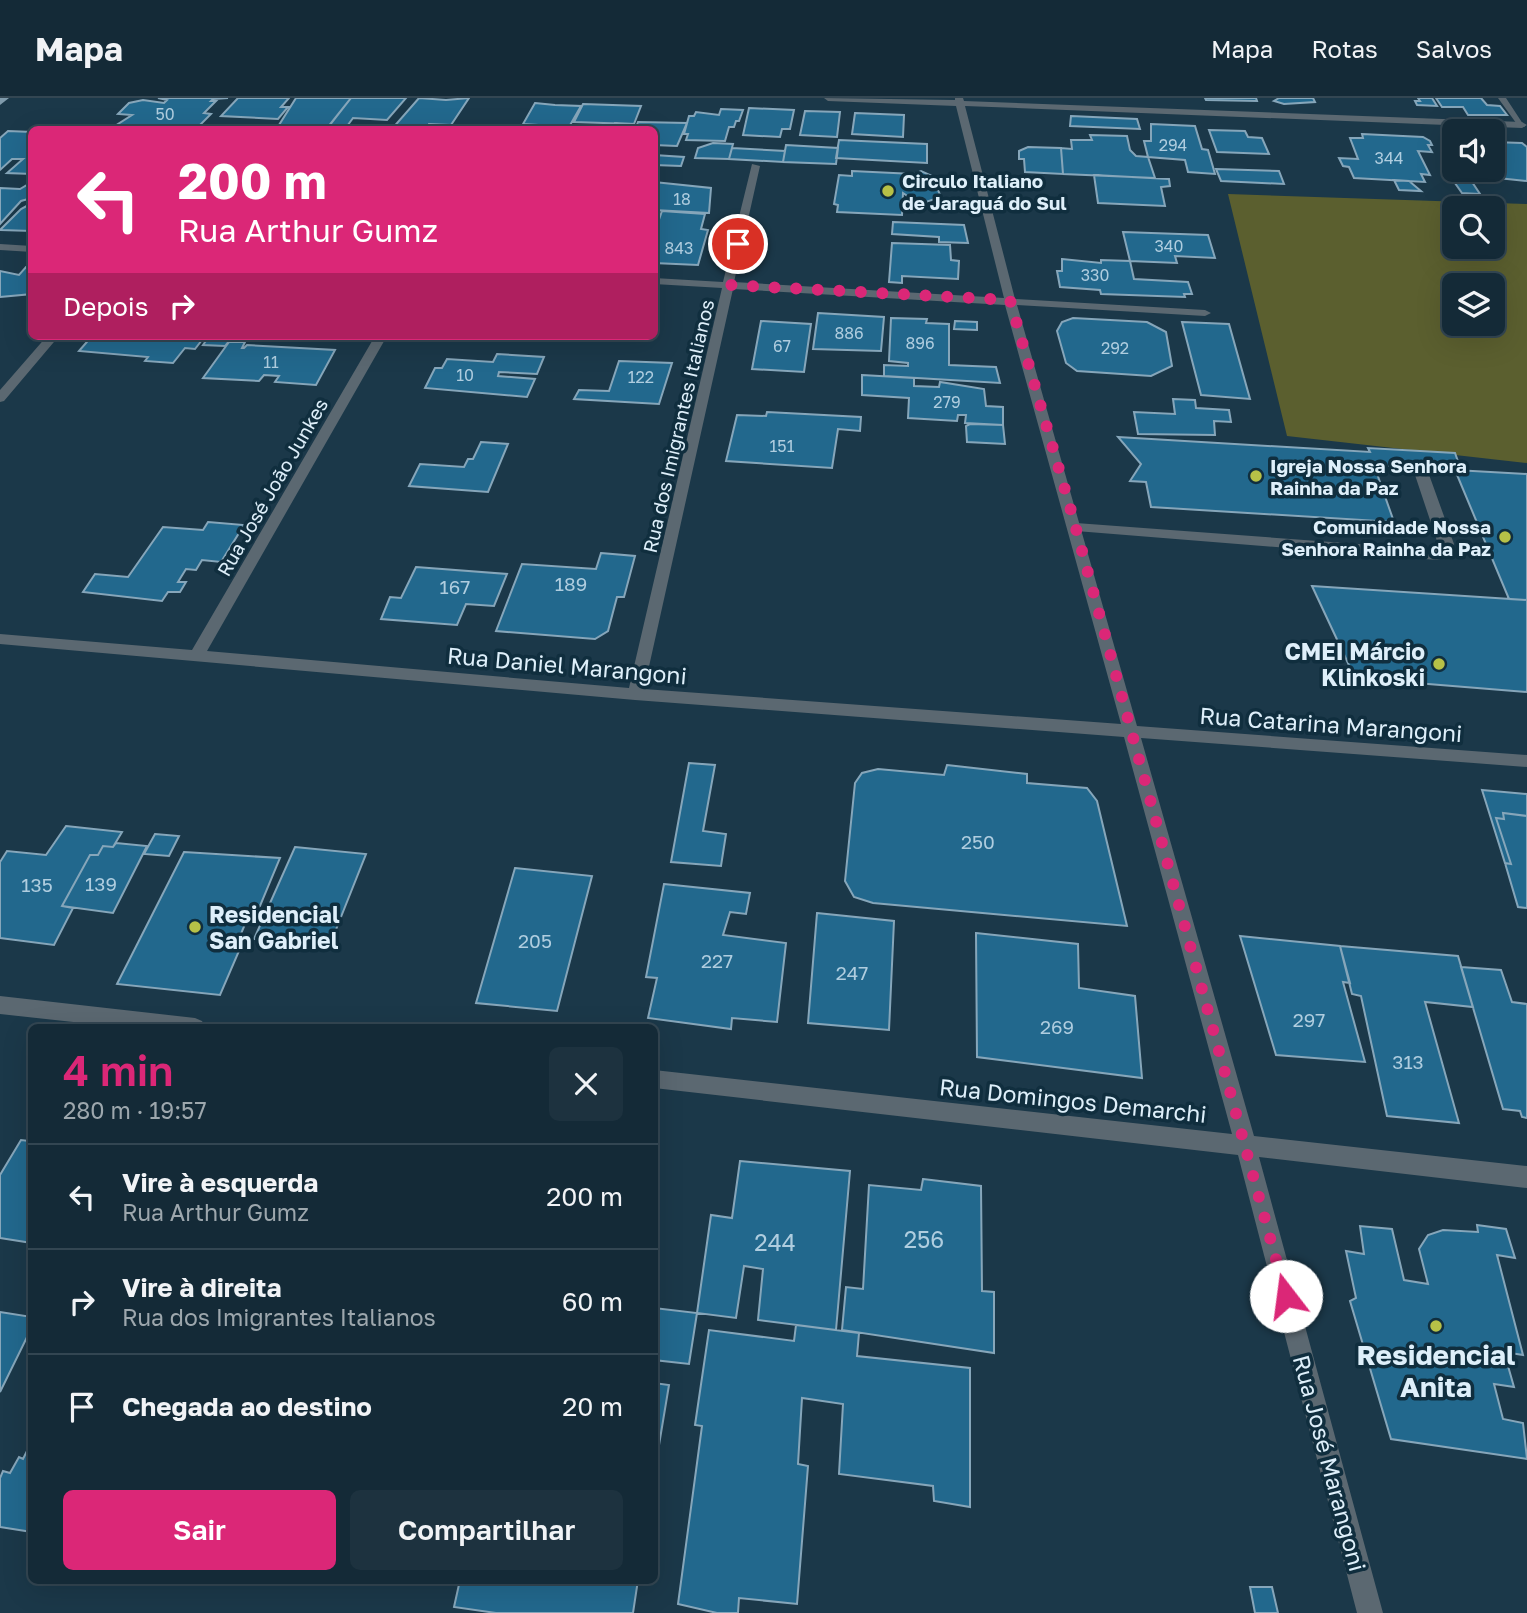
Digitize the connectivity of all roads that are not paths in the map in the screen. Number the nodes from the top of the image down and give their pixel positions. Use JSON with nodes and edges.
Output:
{"nodes":[{"id":1,"x":5,"y":98,"type":"edge"},
{"id":2,"x":828,"y":98,"type":"edge"},
{"id":3,"x":1502,"y":98,"type":"edge"},
{"id":4,"x":960,"y":101,"type":"edge"},
{"id":5,"x":0,"y":102,"type":"edge"},
{"id":6,"x":755,"y":166,"type":"dead end"},
{"id":7,"x":0,"y":247,"type":"edge"},
{"id":8,"x":28,"y":249,"type":"edge"},
{"id":9,"x":658,"y":281,"type":"edge"},
{"id":10,"x":730,"y":285,"type":"junction"},
{"id":11,"x":1010,"y":300,"type":"junction"},
{"id":12,"x":1205,"y":313,"type":"dead end"},
{"id":13,"x":50,"y":340,"type":"edge"},
{"id":14,"x":379,"y":340,"type":"edge"},
{"id":15,"x":0,"y":398,"type":"edge"},
{"id":16,"x":1420,"y":469,"type":"dead end"},
{"id":17,"x":1076,"y":527,"type":"junction"},
{"id":18,"x":0,"y":639,"type":"edge"},
{"id":19,"x":197,"y":657,"type":"junction"},
{"id":20,"x":635,"y":694,"type":"junction"},
{"id":21,"x":1131,"y":732,"type":"junction"},
{"id":22,"x":1527,"y":761,"type":"edge"},
{"id":23,"x":0,"y":1005,"type":"edge"},
{"id":24,"x":168,"y":1024,"type":"edge"},
{"id":25,"x":658,"y":1079,"type":"edge"},
{"id":26,"x":1246,"y":1145,"type":"junction"},
{"id":27,"x":1527,"y":1177,"type":"edge"},
{"id":28,"x":1370,"y":1613,"type":"edge"}],
"edges":[{"from":1,"to":5,"type":"main road"},
{"from":2,"to":4,"type":"street"},
{"from":3,"to":4,"type":"street"},
{"from":4,"to":11,"type":"street","name":"Rua José Marangoni"},
{"from":6,"to":10,"type":"street","name":"Rua dos Imigrantes Italianos"},
{"from":7,"to":8,"type":"street"},
{"from":9,"to":10,"type":"street"},
{"from":10,"to":11,"type":"street"},
{"from":10,"to":20,"type":"street","name":"Rua dos Imigrantes Italianos"},
{"from":11,"to":12,"type":"street"},
{"from":11,"to":17,"type":"street","name":"Rua José Marangoni"},
{"from":13,"to":15,"type":"street"},
{"from":14,"to":19,"type":"street","name":"Rua José João Junkes"},
{"from":16,"to":17,"type":"street"},
{"from":17,"to":21,"type":"street","name":"Rua José Marangoni"},
{"from":18,"to":19,"type":"street","name":"Rua Daniel Marangoni"},
{"from":19,"to":20,"type":"street","name":"Rua Daniel Marangoni"},
{"from":20,"to":21,"type":"street","name":"Rua Daniel Marangoni"},
{"from":21,"to":22,"type":"street","name":"Rua Catarina Marangoni"},
{"from":21,"to":26,"type":"street","name":"Rua José Marangoni"},
{"from":23,"to":24,"type":"street"},
{"from":25,"to":26,"type":"street","name":"Rua Domingos Demarchi"},
{"from":26,"to":27,"type":"street","name":"Rua Domingos Demarchi"},
{"from":26,"to":28,"type":"street","name":"Rua José Marangoni"}]}
